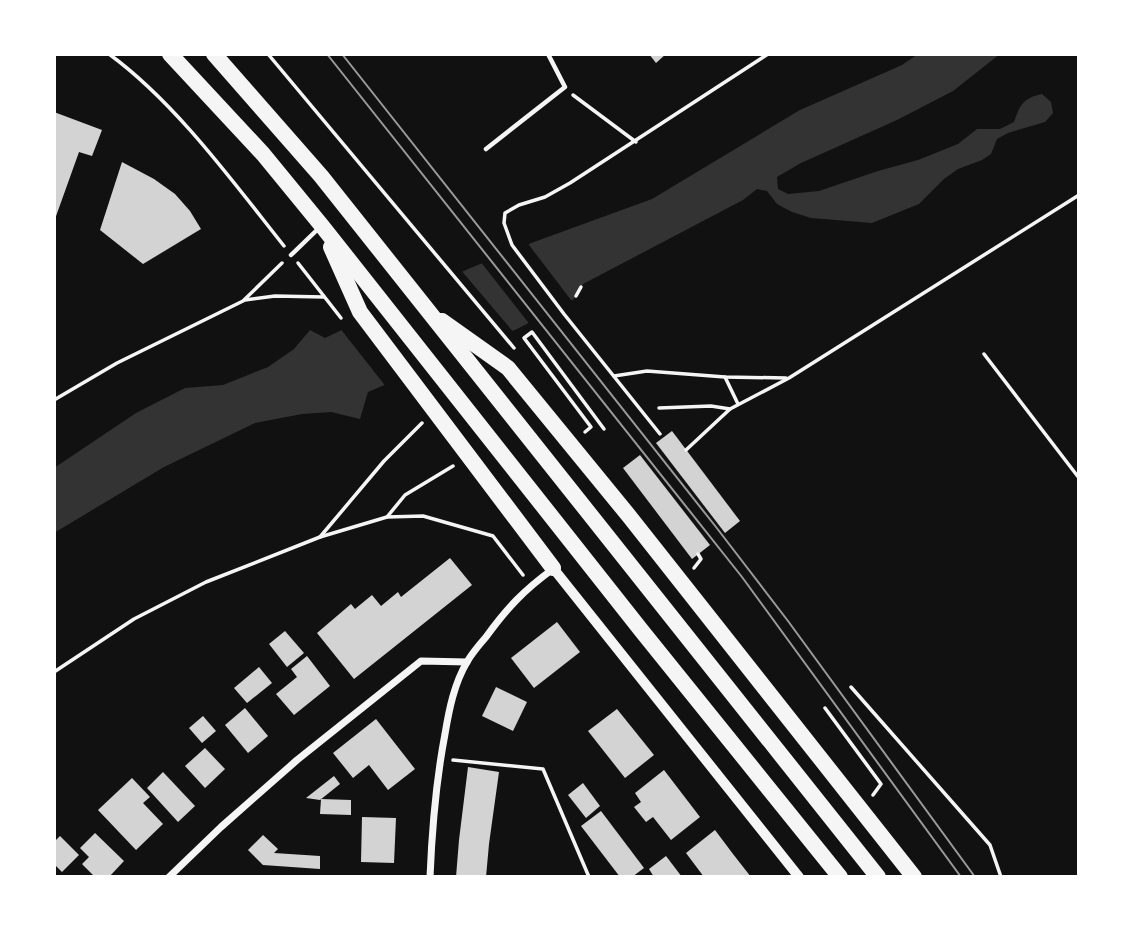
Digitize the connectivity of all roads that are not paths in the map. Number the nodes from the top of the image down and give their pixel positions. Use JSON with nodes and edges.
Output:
{"nodes":[{"id":1,"x":170,"y":54,"type":"edge"},
{"id":2,"x":214,"y":54,"type":"edge"},
{"id":3,"x":223,"y":54,"type":"edge"},
{"id":4,"x":548,"y":54,"type":"edge"},
{"id":5,"x":232,"y":74,"type":"junction"},
{"id":6,"x":486,"y":149,"type":"dead end"},
{"id":7,"x":322,"y":226,"type":"junction"},
{"id":8,"x":291,"y":255,"type":"road end"},
{"id":9,"x":428,"y":312,"type":"junction"},
{"id":10,"x":553,"y":568,"type":"junction"},
{"id":11,"x":467,"y":662,"type":"junction"},
{"id":12,"x":169,"y":877,"type":"edge"},
{"id":13,"x":430,"y":877,"type":"edge"},
{"id":14,"x":799,"y":877,"type":"edge"},
{"id":15,"x":839,"y":877,"type":"edge"},
{"id":16,"x":878,"y":877,"type":"edge"},
{"id":17,"x":915,"y":877,"type":"edge"}],
"edges":[{"from":1,"to":7,"type":"highway"},
{"from":2,"to":5,"type":"highway"},
{"from":3,"to":5,"type":"highway"},
{"from":4,"to":6,"type":"lane"},
{"from":5,"to":9,"type":"highway"},
{"from":7,"to":8,"type":"lane"},
{"from":7,"to":10,"type":"highway"},
{"from":7,"to":15,"type":"highway"},
{"from":9,"to":16,"type":"highway"},
{"from":9,"to":17,"type":"highway"},
{"from":10,"to":11,"type":"street"},
{"from":10,"to":14,"type":"street"},
{"from":11,"to":12,"type":"street"},
{"from":11,"to":13,"type":"street"}]}
